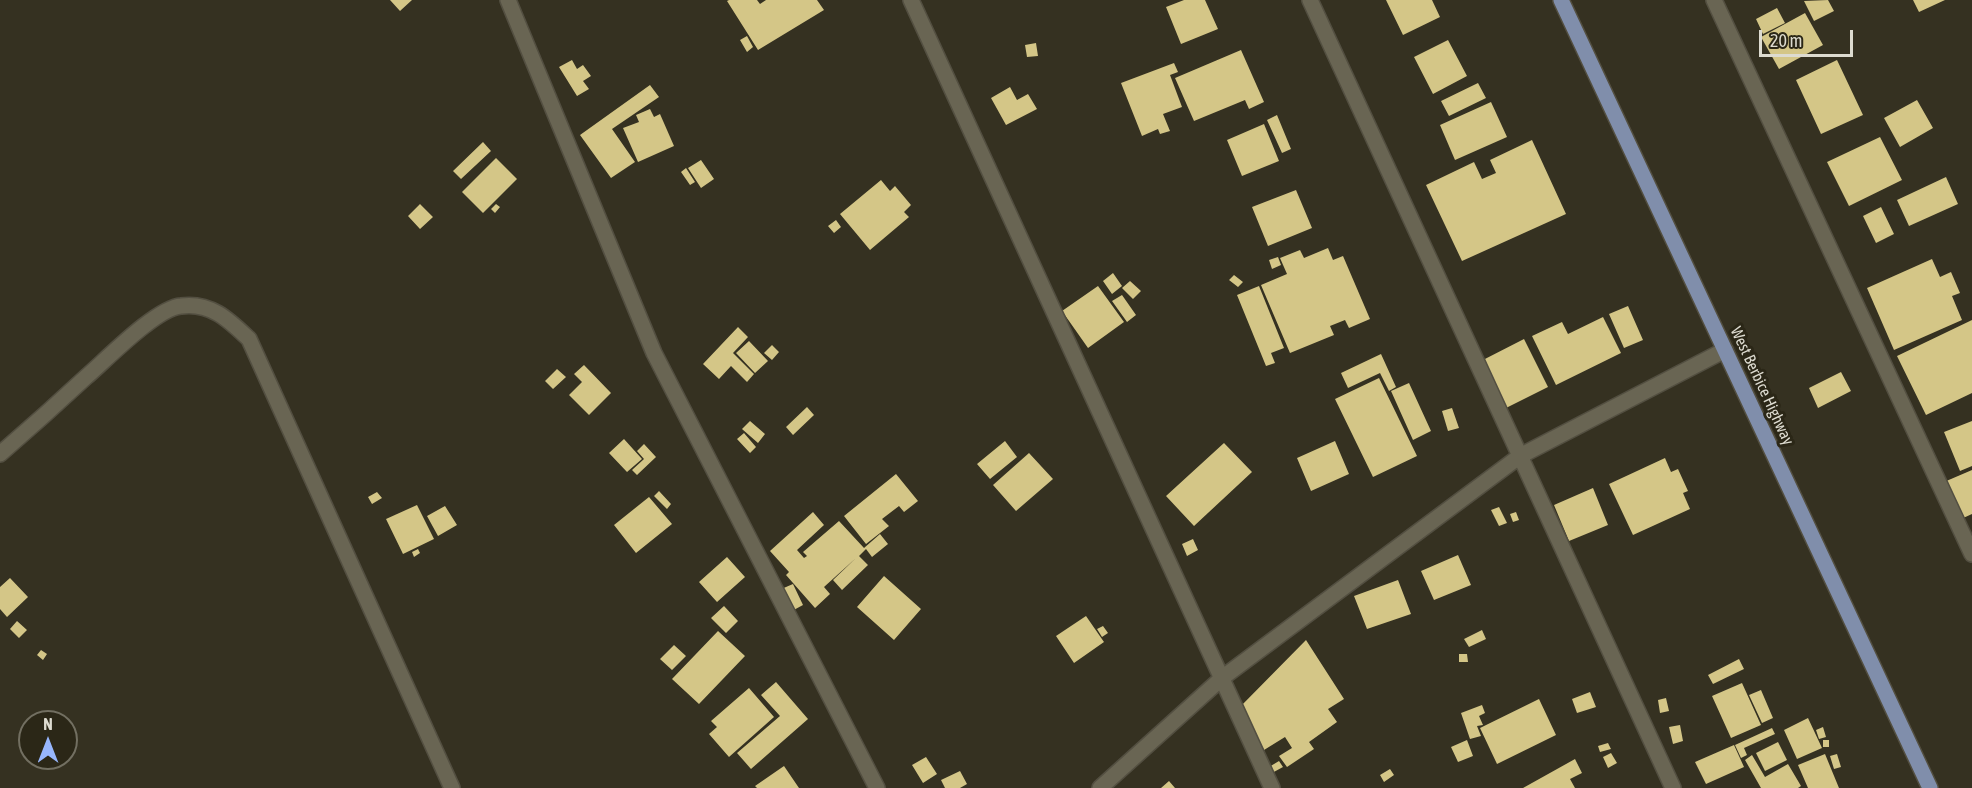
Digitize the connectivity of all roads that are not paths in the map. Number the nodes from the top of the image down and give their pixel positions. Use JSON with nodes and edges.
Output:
{"nodes":[{"id":1,"x":508,"y":0,"type":"edge"},
{"id":2,"x":911,"y":0,"type":"edge"},
{"id":3,"x":1310,"y":0,"type":"edge"},
{"id":4,"x":1561,"y":0,"type":"edge"},
{"id":5,"x":1714,"y":0,"type":"edge"},
{"id":6,"x":1725,"y":350,"type":"junction"},
{"id":7,"x":0,"y":454,"type":"edge"},
{"id":8,"x":1520,"y":456,"type":"junction"},
{"id":9,"x":1972,"y":554,"type":"edge"},
{"id":10,"x":1222,"y":678,"type":"junction"},
{"id":11,"x":452,"y":788,"type":"edge"},
{"id":12,"x":877,"y":788,"type":"edge"},
{"id":13,"x":1100,"y":788,"type":"edge"},
{"id":14,"x":1272,"y":788,"type":"edge"},
{"id":15,"x":1673,"y":788,"type":"edge"},
{"id":16,"x":1930,"y":788,"type":"edge"}],
"edges":[{"from":1,"to":12,"type":"street"},
{"from":2,"to":10,"type":"street"},
{"from":3,"to":8,"type":"street"},
{"from":4,"to":6,"type":"main road","name":"West Berbice Highway"},
{"from":5,"to":9,"type":"street"},
{"from":6,"to":8,"type":"street"},
{"from":6,"to":16,"type":"main road","name":"West Berbice Highway"},
{"from":7,"to":11,"type":"street"},
{"from":8,"to":10,"type":"street"},
{"from":8,"to":15,"type":"street"},
{"from":10,"to":13,"type":"street"},
{"from":10,"to":14,"type":"street"}]}
